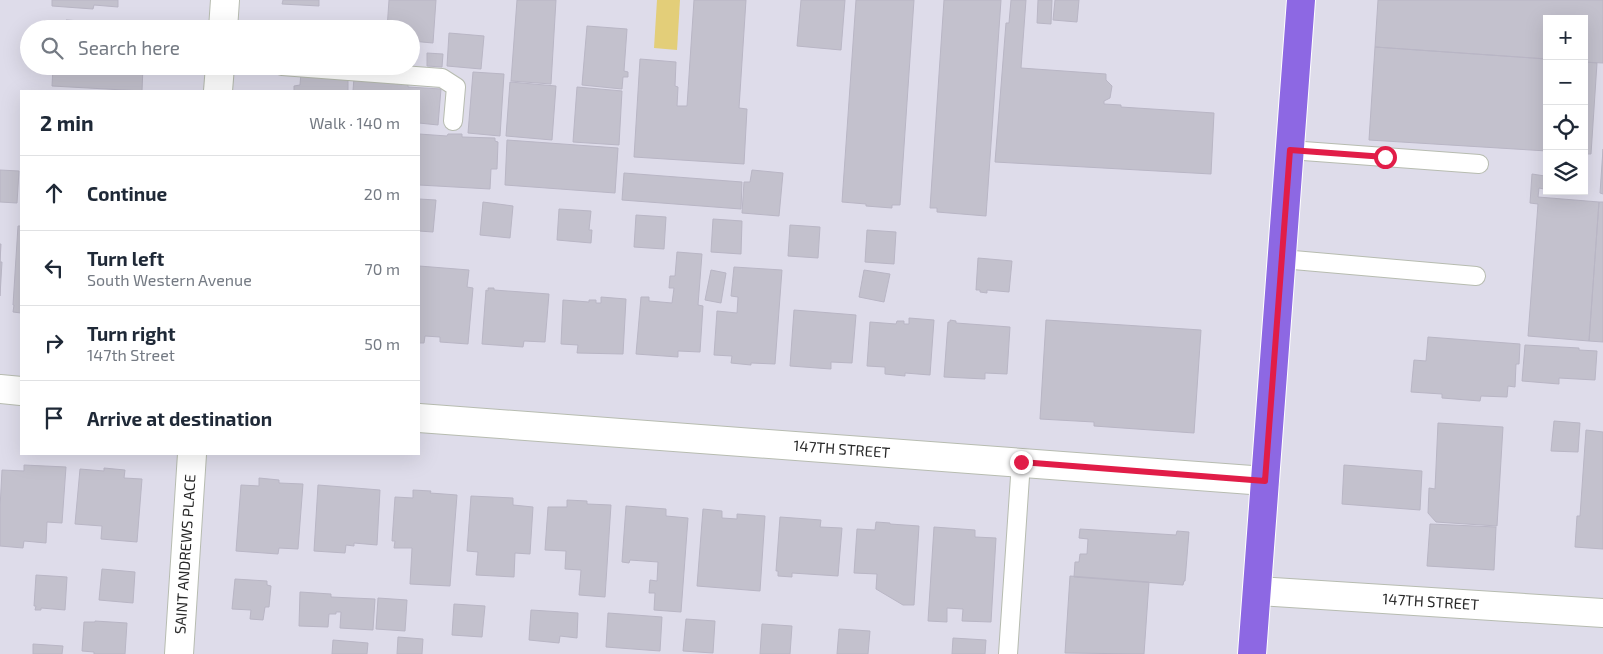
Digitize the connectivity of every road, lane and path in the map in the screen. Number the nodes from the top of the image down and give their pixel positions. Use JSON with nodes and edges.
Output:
{"nodes":[{"id":1,"x":225,"y":0,"type":"edge"},
{"id":2,"x":1302,"y":0,"type":"edge"},
{"id":3,"x":223,"y":20,"type":"edge"},
{"id":4,"x":219,"y":75,"type":"edge"},
{"id":5,"x":402,"y":75,"type":"edge"},
{"id":6,"x":218,"y":90,"type":"edge"},
{"id":7,"x":453,"y":122,"type":"dead end"},
{"id":8,"x":1290,"y":150,"type":"junction"},
{"id":9,"x":1478,"y":164,"type":"dead end"},
{"id":10,"x":1282,"y":260,"type":"junction"},
{"id":11,"x":1476,"y":276,"type":"dead end"},
{"id":12,"x":0,"y":389,"type":"edge"},
{"id":13,"x":20,"y":390,"type":"edge"},
{"id":14,"x":420,"y":418,"type":"edge"},
{"id":15,"x":192,"y":455,"type":"edge"},
{"id":16,"x":1021,"y":462,"type":"junction"},
{"id":17,"x":1265,"y":481,"type":"junction"},
{"id":18,"x":1257,"y":591,"type":"junction"},
{"id":19,"x":1603,"y":613,"type":"edge"},
{"id":20,"x":179,"y":654,"type":"edge"},
{"id":21,"x":1008,"y":654,"type":"edge"},
{"id":22,"x":1252,"y":654,"type":"edge"}],
"edges":[{"from":1,"to":3,"type":"street"},
{"from":2,"to":8,"type":"main road"},
{"from":4,"to":6,"type":"street"},
{"from":5,"to":7,"type":"lane"},
{"from":8,"to":9,"type":"lane"},
{"from":8,"to":10,"type":"main road"},
{"from":10,"to":11,"type":"lane"},
{"from":10,"to":17,"type":"main road"},
{"from":12,"to":13,"type":"street"},
{"from":14,"to":16,"type":"street","name":"147TH STREET"},
{"from":15,"to":20,"type":"street","name":"SAINT ANDREWS PLACE"},
{"from":16,"to":17,"type":"street","name":"147TH STREET"},
{"from":16,"to":21,"type":"lane"},
{"from":17,"to":18,"type":"main road"},
{"from":18,"to":19,"type":"street","name":"147TH STREET"},
{"from":18,"to":22,"type":"main road"}]}
